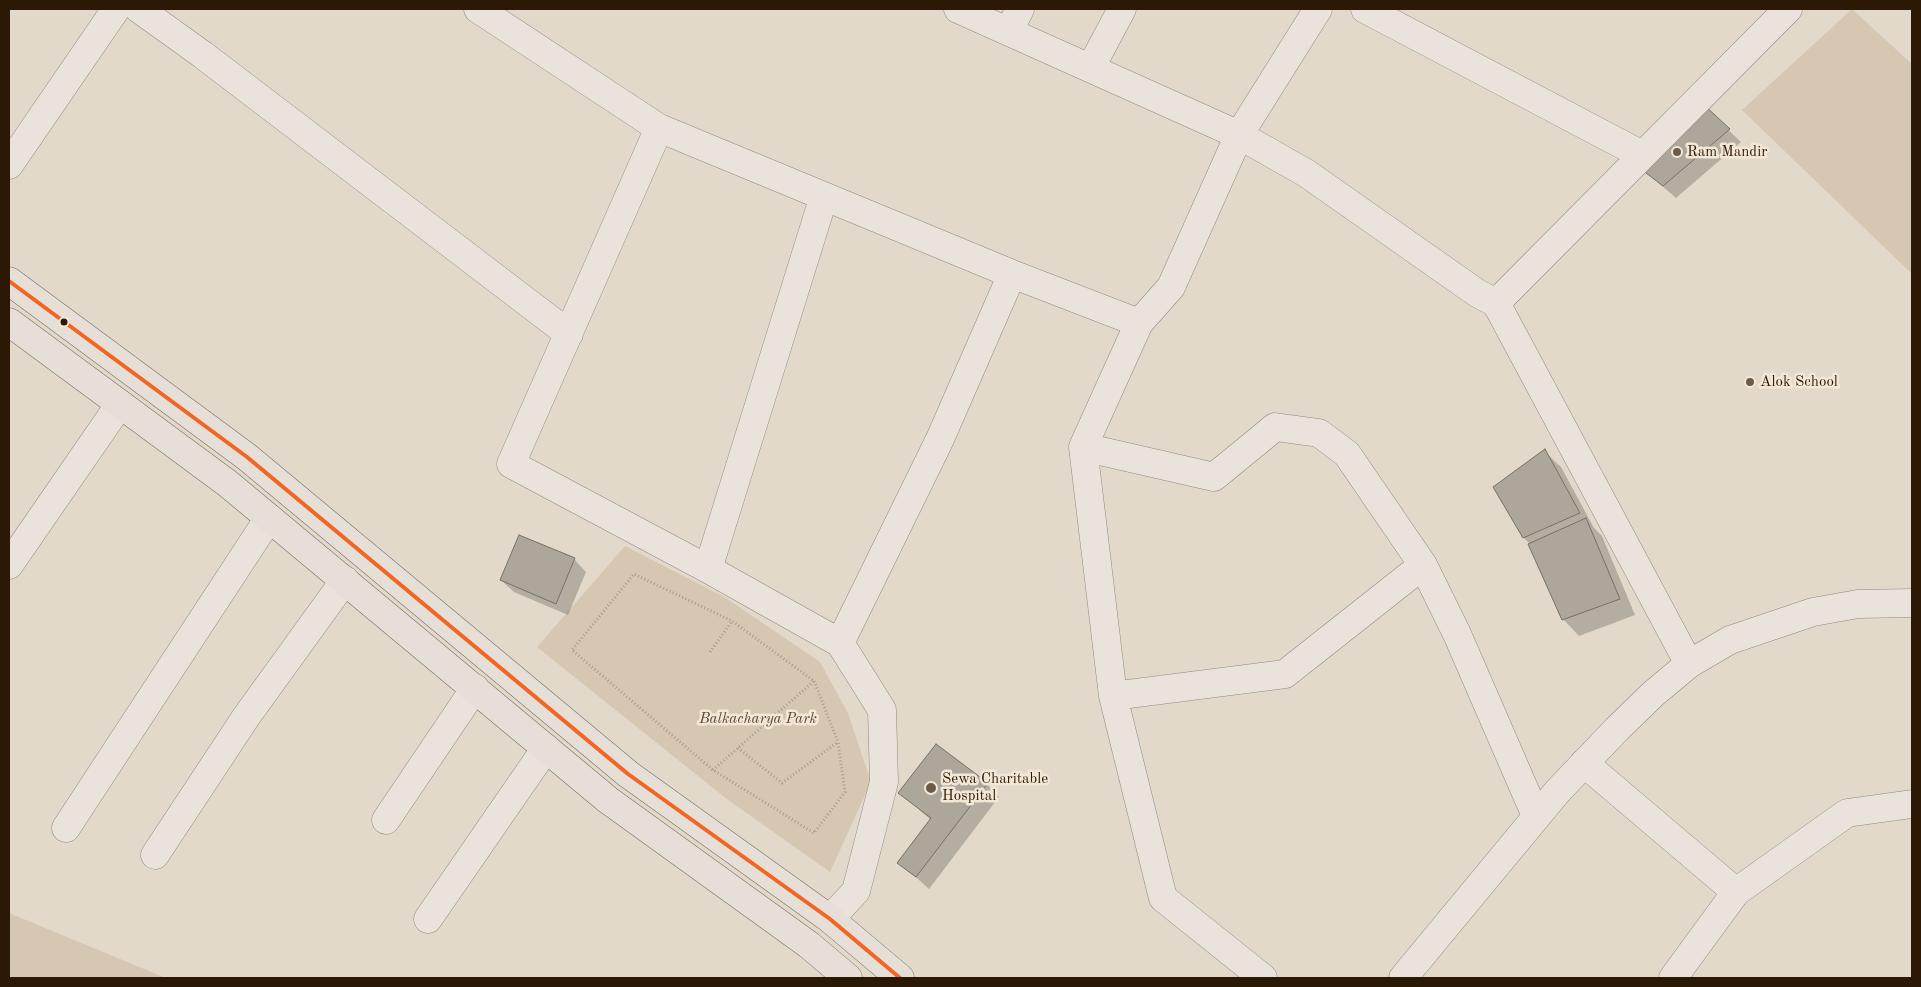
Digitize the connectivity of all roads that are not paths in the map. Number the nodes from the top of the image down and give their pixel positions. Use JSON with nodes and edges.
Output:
{"nodes":[{"id":1,"x":116,"y":9,"type":"edge"},
{"id":2,"x":138,"y":9,"type":"edge"},
{"id":3,"x":478,"y":9,"type":"edge"},
{"id":4,"x":958,"y":9,"type":"edge"},
{"id":5,"x":1122,"y":9,"type":"edge"},
{"id":6,"x":1318,"y":9,"type":"edge"},
{"id":7,"x":1365,"y":9,"type":"edge"},
{"id":8,"x":1788,"y":9,"type":"edge"},
{"id":9,"x":1015,"y":20,"type":"edge"},
{"id":10,"x":1091,"y":67,"type":"junction"},
{"id":11,"x":659,"y":128,"type":"junction"},
{"id":12,"x":1239,"y":135,"type":"junction"},
{"id":13,"x":1642,"y":156,"type":"junction"},
{"id":14,"x":9,"y":165,"type":"edge"},
{"id":15,"x":824,"y":196,"type":"junction"},
{"id":16,"x":1012,"y":274,"type":"junction"},
{"id":17,"x":9,"y":281,"type":"edge"},
{"id":18,"x":1496,"y":304,"type":"junction"},
{"id":19,"x":9,"y":322,"type":"edge"},
{"id":20,"x":1139,"y":323,"type":"junction"},
{"id":21,"x":570,"y":334,"type":"junction"},
{"id":22,"x":120,"y":404,"type":"junction"},
{"id":23,"x":1083,"y":447,"type":"junction"},
{"id":24,"x":269,"y":518,"type":"junction"},
{"id":25,"x":9,"y":565,"type":"edge"},
{"id":26,"x":1423,"y":565,"type":"junction"},
{"id":27,"x":708,"y":569,"type":"junction"},
{"id":28,"x":345,"y":580,"type":"junction"},
{"id":29,"x":1912,"y":582,"type":"edge"},
{"id":30,"x":1901,"y":603,"type":"edge"},
{"id":31,"x":840,"y":643,"type":"junction"},
{"id":32,"x":1689,"y":664,"type":"junction"},
{"id":33,"x":475,"y":688,"type":"junction"},
{"id":34,"x":1113,"y":696,"type":"junction"},
{"id":35,"x":546,"y":748,"type":"junction"},
{"id":36,"x":1584,"y":763,"type":"junction"},
{"id":37,"x":1912,"y":804,"type":"edge"},
{"id":38,"x":1536,"y":816,"type":"junction"},
{"id":39,"x":386,"y":820,"type":"dead end"},
{"id":40,"x":66,"y":828,"type":"dead end"},
{"id":41,"x":155,"y":856,"type":"dead end"},
{"id":42,"x":1736,"y":892,"type":"junction"},
{"id":43,"x":428,"y":919,"type":"dead end"},
{"id":44,"x":830,"y":919,"type":"junction"},
{"id":45,"x":848,"y":978,"type":"edge"},
{"id":46,"x":900,"y":978,"type":"edge"},
{"id":47,"x":1263,"y":978,"type":"edge"},
{"id":48,"x":1403,"y":978,"type":"edge"},
{"id":49,"x":1673,"y":978,"type":"edge"}],
"edges":[{"from":1,"to":14,"type":"street"},
{"from":2,"to":21,"type":"street"},
{"from":3,"to":11,"type":"street"},
{"from":4,"to":9,"type":"street"},
{"from":5,"to":10,"type":"street"},
{"from":6,"to":12,"type":"street"},
{"from":7,"to":13,"type":"street"},
{"from":8,"to":13,"type":"street"},
{"from":9,"to":10,"type":"street"},
{"from":10,"to":12,"type":"street"},
{"from":11,"to":15,"type":"street"},
{"from":11,"to":21,"type":"street"},
{"from":12,"to":18,"type":"street"},
{"from":12,"to":20,"type":"street"},
{"from":13,"to":18,"type":"street"},
{"from":15,"to":16,"type":"street"},
{"from":15,"to":27,"type":"street"},
{"from":16,"to":20,"type":"street"},
{"from":16,"to":31,"type":"street"},
{"from":17,"to":44,"type":"main road"},
{"from":18,"to":32,"type":"street"},
{"from":19,"to":22,"type":"main road"},
{"from":20,"to":23,"type":"street"},
{"from":21,"to":27,"type":"street"},
{"from":22,"to":24,"type":"main road"},
{"from":22,"to":25,"type":"street"},
{"from":23,"to":26,"type":"street"},
{"from":23,"to":34,"type":"street"},
{"from":24,"to":28,"type":"main road"},
{"from":24,"to":40,"type":"street"},
{"from":26,"to":34,"type":"street"},
{"from":26,"to":38,"type":"street"},
{"from":27,"to":31,"type":"street"},
{"from":28,"to":33,"type":"main road"},
{"from":28,"to":41,"type":"street"},
{"from":29,"to":30,"type":"street"},
{"from":30,"to":32,"type":"street"},
{"from":31,"to":44,"type":"street"},
{"from":32,"to":36,"type":"street"},
{"from":33,"to":35,"type":"main road"},
{"from":33,"to":39,"type":"street"},
{"from":34,"to":47,"type":"street"},
{"from":35,"to":43,"type":"street"},
{"from":35,"to":45,"type":"main road"},
{"from":36,"to":38,"type":"street"},
{"from":36,"to":42,"type":"street"},
{"from":37,"to":42,"type":"street"},
{"from":38,"to":48,"type":"street"},
{"from":42,"to":49,"type":"street"},
{"from":44,"to":46,"type":"main road"}]}
